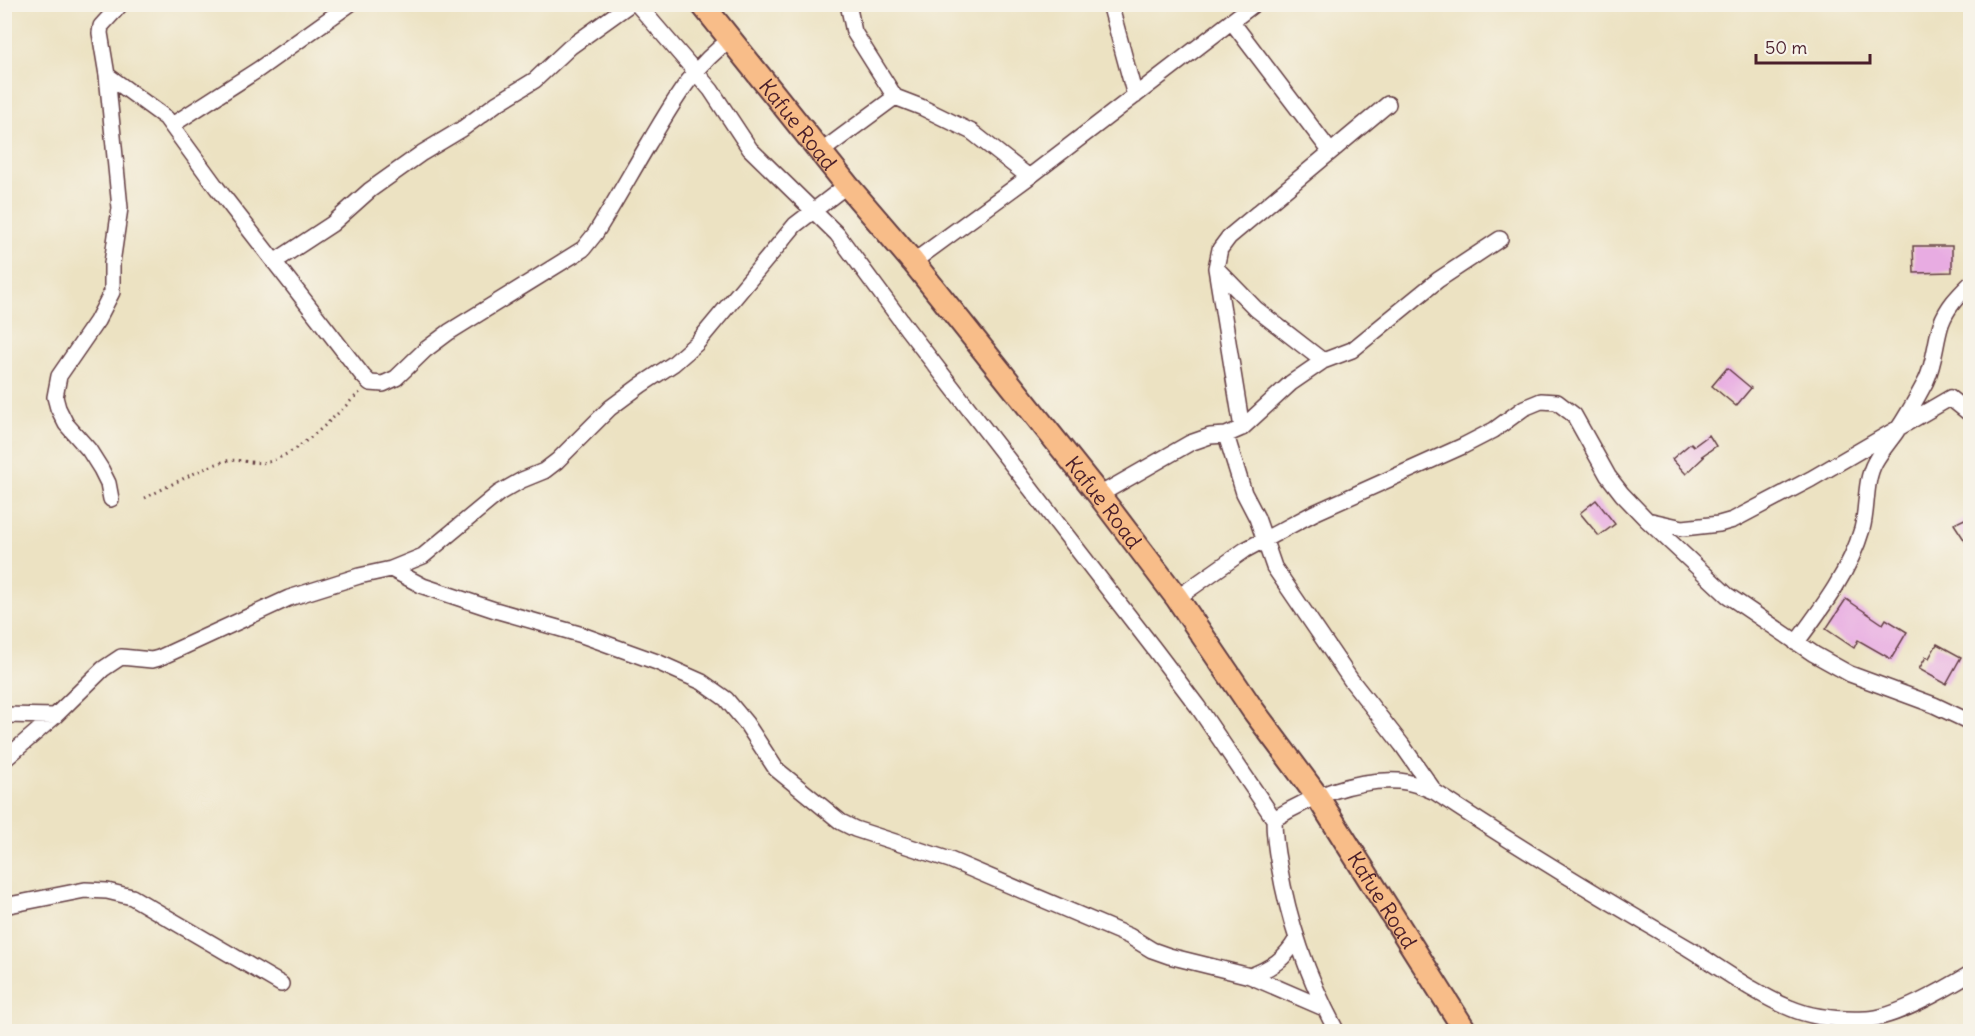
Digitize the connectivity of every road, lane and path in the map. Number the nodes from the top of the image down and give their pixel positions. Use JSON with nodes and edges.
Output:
{"nodes":[{"id":1,"x":121,"y":4,"type":"edge"},
{"id":2,"x":350,"y":4,"type":"edge"},
{"id":3,"x":630,"y":4,"type":"edge"},
{"id":4,"x":637,"y":4,"type":"edge"},
{"id":5,"x":1113,"y":4,"type":"edge"},
{"id":6,"x":1254,"y":4,"type":"edge"},
{"id":7,"x":702,"y":5,"type":"edge"},
{"id":8,"x":848,"y":5,"type":"edge"},
{"id":9,"x":1232,"y":22,"type":"junction"},
{"id":10,"x":731,"y":39,"type":"junction"},
{"id":11,"x":695,"y":70,"type":"junction"},
{"id":12,"x":107,"y":75,"type":"junction"},
{"id":13,"x":1135,"y":96,"type":"junction"},
{"id":14,"x":895,"y":98,"type":"junction"},
{"id":15,"x":1388,"y":104,"type":"dead end"},
{"id":16,"x":172,"y":125,"type":"junction"},
{"id":17,"x":822,"y":151,"type":"junction"},
{"id":18,"x":1330,"y":151,"type":"junction"},
{"id":19,"x":1029,"y":177,"type":"junction"},
{"id":20,"x":847,"y":185,"type":"junction"},
{"id":21,"x":813,"y":210,"type":"junction"},
{"id":22,"x":1500,"y":239,"type":"dead end"},
{"id":23,"x":273,"y":262,"type":"junction"},
{"id":24,"x":913,"y":262,"type":"junction"},
{"id":25,"x":1216,"y":268,"type":"junction"},
{"id":26,"x":1971,"y":284,"type":"edge"},
{"id":27,"x":1323,"y":361,"type":"junction"},
{"id":28,"x":370,"y":383,"type":"junction"},
{"id":29,"x":1971,"y":414,"type":"edge"},
{"id":30,"x":1242,"y":428,"type":"junction"},
{"id":31,"x":1897,"y":430,"type":"junction"},
{"id":32,"x":1226,"y":435,"type":"junction"},
{"id":33,"x":1099,"y":495,"type":"junction"},
{"id":34,"x":146,"y":498,"type":"dead end"},
{"id":35,"x":111,"y":499,"type":"dead end"},
{"id":36,"x":1647,"y":520,"type":"junction"},
{"id":37,"x":1263,"y":540,"type":"junction"},
{"id":38,"x":390,"y":569,"type":"junction"},
{"id":39,"x":1177,"y":598,"type":"junction"},
{"id":40,"x":1796,"y":643,"type":"junction"},
{"id":41,"x":4,"y":715,"type":"edge"},
{"id":42,"x":55,"y":716,"type":"junction"},
{"id":43,"x":1971,"y":722,"type":"edge"},
{"id":44,"x":4,"y":760,"type":"edge"},
{"id":45,"x":1435,"y":792,"type":"junction"},
{"id":46,"x":1317,"y":796,"type":"junction"},
{"id":47,"x":1274,"y":819,"type":"junction"},
{"id":48,"x":4,"y":906,"type":"edge"},
{"id":49,"x":1296,"y":940,"type":"junction"},
{"id":50,"x":1971,"y":974,"type":"edge"},
{"id":51,"x":1250,"y":976,"type":"junction"},
{"id":52,"x":281,"y":984,"type":"dead end"},
{"id":53,"x":1324,"y":1008,"type":"junction"},
{"id":54,"x":1337,"y":1032,"type":"edge"},
{"id":55,"x":1466,"y":1032,"type":"edge"}],
"edges":[{"from":1,"to":12,"type":"street"},
{"from":2,"to":16,"type":"street"},
{"from":3,"to":23,"type":"street"},
{"from":4,"to":11,"type":"street"},
{"from":5,"to":13,"type":"street"},
{"from":6,"to":9,"type":"street"},
{"from":7,"to":10,"type":"highway","name":"Kafue Road"},
{"from":8,"to":14,"type":"street"},
{"from":9,"to":13,"type":"street"},
{"from":9,"to":18,"type":"street"},
{"from":10,"to":11,"type":"street"},
{"from":10,"to":17,"type":"highway","name":"Kafue Road"},
{"from":11,"to":21,"type":"street"},
{"from":11,"to":28,"type":"street"},
{"from":12,"to":16,"type":"street"},
{"from":12,"to":35,"type":"street"},
{"from":13,"to":19,"type":"street"},
{"from":14,"to":17,"type":"street"},
{"from":14,"to":19,"type":"street"},
{"from":15,"to":18,"type":"street"},
{"from":16,"to":23,"type":"street"},
{"from":17,"to":20,"type":"highway","name":"Kafue Road"},
{"from":18,"to":25,"type":"street"},
{"from":19,"to":24,"type":"street"},
{"from":20,"to":21,"type":"street"},
{"from":20,"to":24,"type":"highway","name":"Kafue Road"},
{"from":21,"to":38,"type":"street"},
{"from":21,"to":47,"type":"street"},
{"from":22,"to":27,"type":"street"},
{"from":23,"to":28,"type":"street"},
{"from":24,"to":33,"type":"highway","name":"Kafue Road"},
{"from":25,"to":27,"type":"street"},
{"from":25,"to":30,"type":"street"},
{"from":26,"to":31,"type":"street"},
{"from":27,"to":30,"type":"street"},
{"from":28,"to":34,"type":"path"},
{"from":29,"to":31,"type":"street"},
{"from":30,"to":32,"type":"street"},
{"from":31,"to":36,"type":"street"},
{"from":31,"to":40,"type":"street"},
{"from":32,"to":33,"type":"street"},
{"from":32,"to":37,"type":"street"},
{"from":33,"to":39,"type":"highway","name":"Kafue Road"},
{"from":36,"to":37,"type":"street"},
{"from":36,"to":40,"type":"street"},
{"from":37,"to":39,"type":"street"},
{"from":37,"to":45,"type":"street"},
{"from":38,"to":42,"type":"street"},
{"from":38,"to":51,"type":"street"},
{"from":39,"to":46,"type":"highway","name":"Kafue Road"},
{"from":40,"to":43,"type":"street"},
{"from":41,"to":42,"type":"street"},
{"from":42,"to":44,"type":"street"},
{"from":45,"to":46,"type":"street"},
{"from":45,"to":50,"type":"street"},
{"from":46,"to":47,"type":"street"},
{"from":46,"to":55,"type":"highway","name":"Kafue Road"},
{"from":47,"to":49,"type":"street"},
{"from":48,"to":52,"type":"street"},
{"from":49,"to":51,"type":"street"},
{"from":49,"to":53,"type":"street"},
{"from":51,"to":53,"type":"street"},
{"from":53,"to":54,"type":"street"}]}
